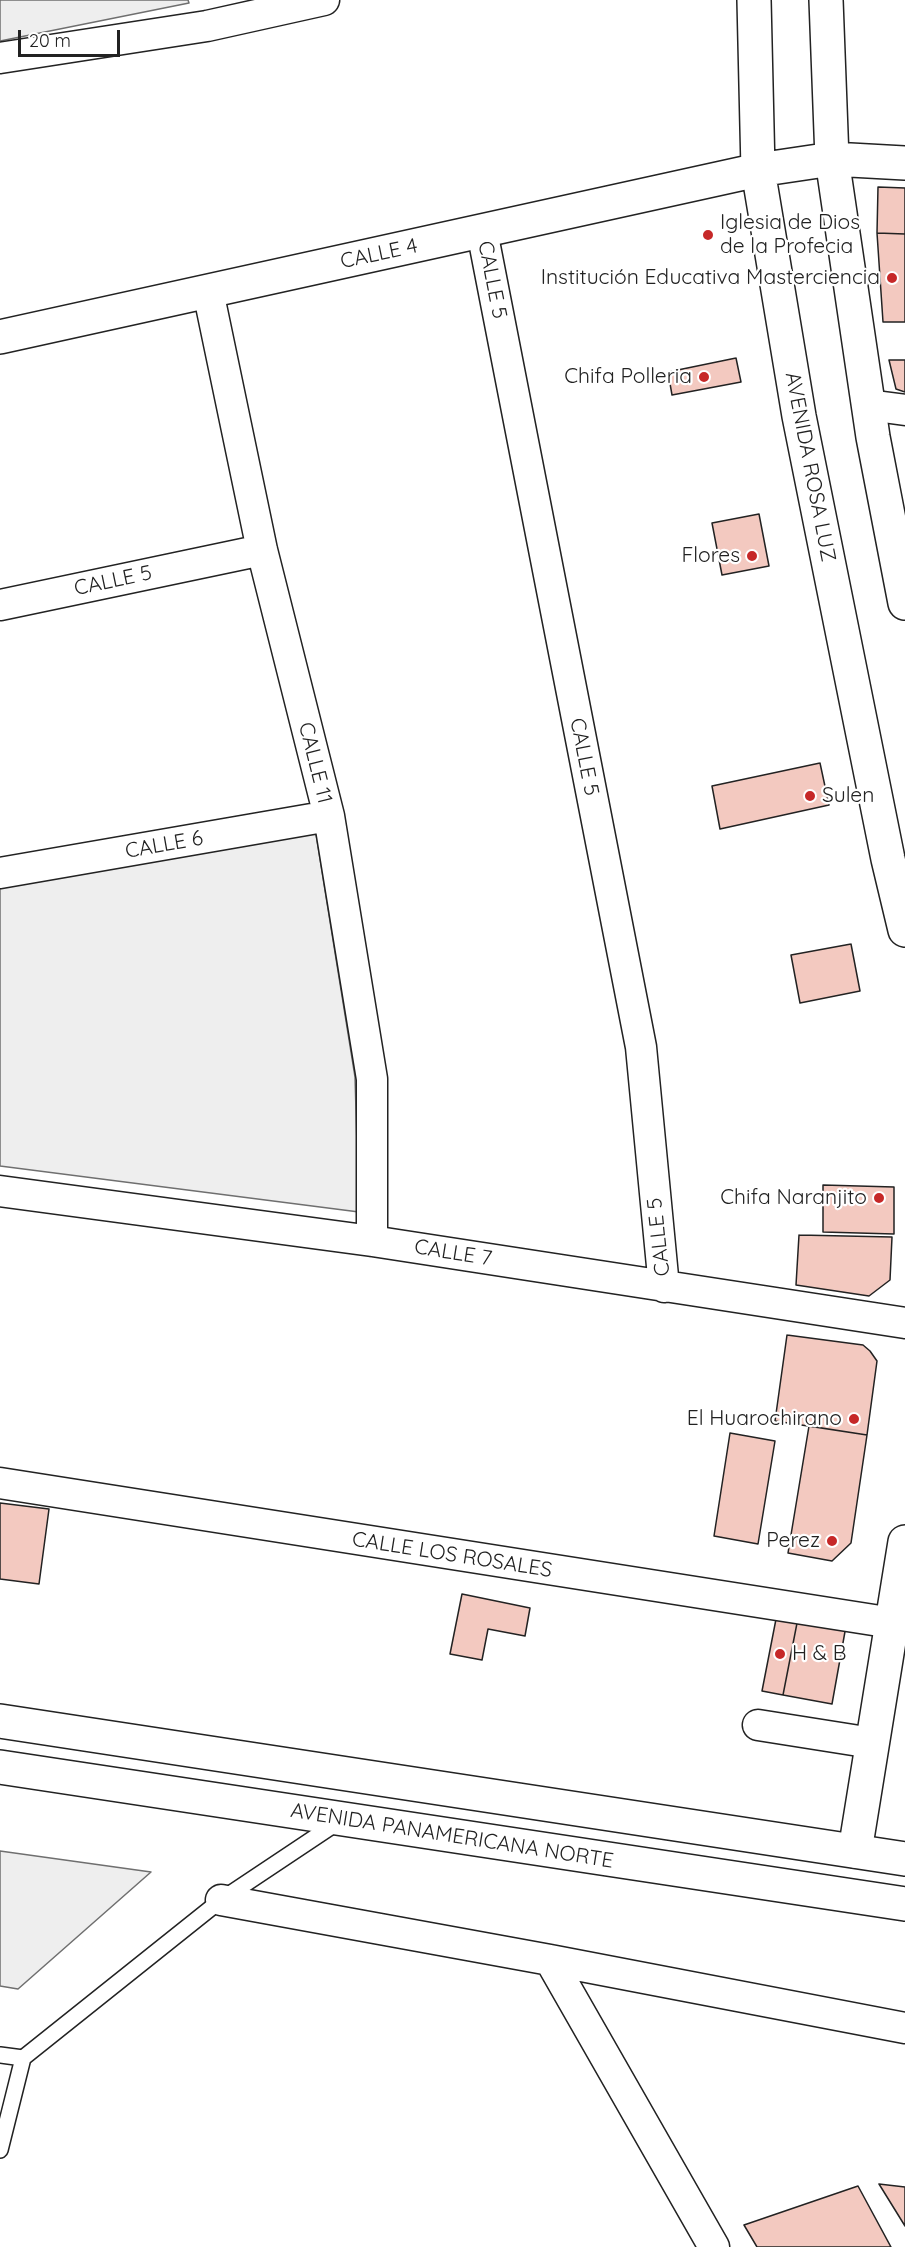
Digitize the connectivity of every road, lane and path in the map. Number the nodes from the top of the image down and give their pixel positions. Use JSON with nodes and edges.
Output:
{"nodes":[{"id":1,"x":324,"y":0,"type":"edge"},
{"id":2,"x":754,"y":0,"type":"edge"},
{"id":3,"x":826,"y":0,"type":"edge"},
{"id":4,"x":206,"y":13,"type":"edge"},
{"id":5,"x":0,"y":58,"type":"edge"},
{"id":6,"x":832,"y":159,"type":"junction"},
{"id":7,"x":905,"y":163,"type":"edge"},
{"id":8,"x":758,"y":170,"type":"junction"},
{"id":9,"x":482,"y":231,"type":"junction"},
{"id":10,"x":208,"y":291,"type":"junction"},
{"id":11,"x":0,"y":337,"type":"edge"},
{"id":12,"x":868,"y":405,"type":"junction"},
{"id":13,"x":905,"y":410,"type":"edge"},
{"id":14,"x":262,"y":550,"type":"junction"},
{"id":15,"x":905,"y":603,"type":"edge"},
{"id":16,"x":0,"y":605,"type":"edge"},
{"id":17,"x":329,"y":816,"type":"junction"},
{"id":18,"x":0,"y":873,"type":"edge"},
{"id":19,"x":905,"y":930,"type":"edge"},
{"id":20,"x":0,"y":1191,"type":"edge"},
{"id":21,"x":372,"y":1241,"type":"junction"},
{"id":22,"x":664,"y":1287,"type":"junction"},
{"id":23,"x":905,"y":1323,"type":"edge"},
{"id":24,"x":0,"y":1483,"type":"edge"},
{"id":25,"x":905,"y":1542,"type":"edge"},
{"id":26,"x":898,"y":1624,"type":"edge"},
{"id":27,"x":0,"y":1721,"type":"edge"},
{"id":28,"x":758,"y":1725,"type":"dead end"},
{"id":29,"x":872,"y":1743,"type":"junction"},
{"id":30,"x":0,"y":1767,"type":"edge"},
{"id":31,"x":342,"y":1819,"type":"junction"},
{"id":32,"x":855,"y":1851,"type":"junction"},
{"id":33,"x":905,"y":1859,"type":"edge"},
{"id":34,"x":221,"y":1900,"type":"junction"},
{"id":35,"x":905,"y":1904,"type":"edge"},
{"id":36,"x":550,"y":1960,"type":"junction"},
{"id":37,"x":905,"y":2028,"type":"edge"},
{"id":38,"x":0,"y":2055,"type":"edge"},
{"id":39,"x":23,"y":2058,"type":"junction"},
{"id":40,"x":0,"y":2150,"type":"edge"},
{"id":41,"x":714,"y":2247,"type":"edge"}],
"edges":[{"from":1,"to":4,"type":"street"},
{"from":2,"to":8,"type":"main road","name":"AVENIDA ROSA LUZ"},
{"from":3,"to":6,"type":"main road"},
{"from":4,"to":5,"type":"street"},
{"from":6,"to":7,"type":"main road","name":"CALLE 4"},
{"from":6,"to":8,"type":"main road","name":"CALLE 4"},
{"from":6,"to":12,"type":"main road"},
{"from":8,"to":9,"type":"main road","name":"CALLE 4"},
{"from":8,"to":19,"type":"main road","name":"AVENIDA ROSA LUZ"},
{"from":9,"to":10,"type":"main road","name":"CALLE 4"},
{"from":9,"to":22,"type":"street","name":"CALLE 5"},
{"from":10,"to":11,"type":"main road","name":"CALLE 4"},
{"from":10,"to":14,"type":"street","name":"CALLE 11"},
{"from":12,"to":13,"type":"street"},
{"from":12,"to":15,"type":"main road"},
{"from":14,"to":16,"type":"street","name":"CALLE 5"},
{"from":14,"to":17,"type":"street","name":"CALLE 11"},
{"from":17,"to":18,"type":"street","name":"CALLE 6"},
{"from":17,"to":21,"type":"street","name":"CALLE 11"},
{"from":20,"to":21,"type":"street","name":"CALLE 7"},
{"from":21,"to":22,"type":"street","name":"CALLE 7"},
{"from":22,"to":23,"type":"street","name":"CALLE 7"},
{"from":24,"to":26,"type":"street","name":"CALLE LOS ROSALES"},
{"from":25,"to":26,"type":"main road"},
{"from":26,"to":29,"type":"main road"},
{"from":27,"to":32,"type":"main road"},
{"from":28,"to":29,"type":"street"},
{"from":29,"to":32,"type":"main road"},
{"from":30,"to":31,"type":"main road","name":"AVENIDA PANAMERICANA NORTE"},
{"from":31,"to":34,"type":"lane"},
{"from":31,"to":35,"type":"main road","name":"AVENIDA PANAMERICANA NORTE"},
{"from":32,"to":33,"type":"main road"},
{"from":34,"to":36,"type":"street"},
{"from":34,"to":39,"type":"lane"},
{"from":36,"to":37,"type":"street"},
{"from":36,"to":41,"type":"street"},
{"from":38,"to":39,"type":"lane"},
{"from":39,"to":40,"type":"lane"}]}
